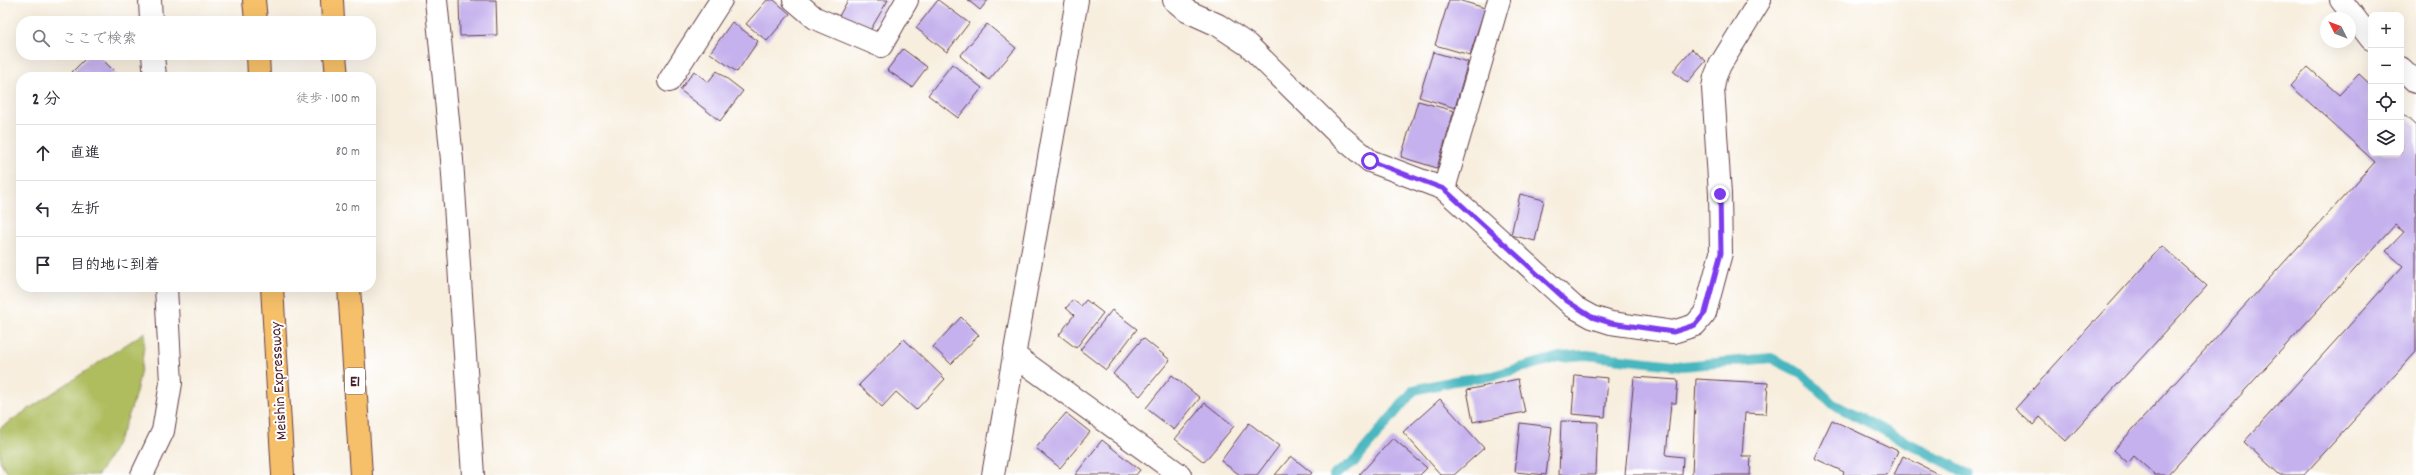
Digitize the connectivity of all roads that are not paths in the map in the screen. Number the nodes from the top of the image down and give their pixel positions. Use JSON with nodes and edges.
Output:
{"nodes":[{"id":1,"x":150,"y":0,"type":"edge"},
{"id":2,"x":254,"y":0,"type":"edge"},
{"id":3,"x":332,"y":0,"type":"edge"},
{"id":4,"x":436,"y":0,"type":"edge"},
{"id":5,"x":721,"y":0,"type":"edge"},
{"id":6,"x":794,"y":0,"type":"edge"},
{"id":7,"x":906,"y":0,"type":"edge"},
{"id":8,"x":1077,"y":0,"type":"edge"},
{"id":9,"x":1174,"y":0,"type":"edge"},
{"id":10,"x":1499,"y":0,"type":"edge"},
{"id":11,"x":1760,"y":0,"type":"edge"},
{"id":12,"x":2341,"y":0,"type":"edge"},
{"id":13,"x":151,"y":16,"type":"edge"},
{"id":14,"x":256,"y":16,"type":"edge"},
{"id":15,"x":333,"y":16,"type":"edge"},
{"id":16,"x":2368,"y":35,"type":"edge"},
{"id":17,"x":153,"y":60,"type":"edge"},
{"id":18,"x":258,"y":60,"type":"edge"},
{"id":19,"x":335,"y":60,"type":"edge"},
{"id":20,"x":2404,"y":71,"type":"edge"},
{"id":21,"x":154,"y":72,"type":"edge"},
{"id":22,"x":259,"y":72,"type":"edge"},
{"id":23,"x":337,"y":72,"type":"edge"},
{"id":24,"x":669,"y":81,"type":"dead end"},
{"id":25,"x":2416,"y":82,"type":"edge"},
{"id":26,"x":1444,"y":189,"type":"junction"},
{"id":27,"x":166,"y":292,"type":"edge"},
{"id":28,"x":272,"y":292,"type":"edge"},
{"id":29,"x":349,"y":292,"type":"edge"},
{"id":30,"x":1014,"y":355,"type":"junction"},
{"id":31,"x":142,"y":475,"type":"edge"},
{"id":32,"x":283,"y":475,"type":"edge"},
{"id":33,"x":361,"y":475,"type":"edge"},
{"id":34,"x":473,"y":475,"type":"edge"},
{"id":35,"x":994,"y":475,"type":"edge"},
{"id":36,"x":1180,"y":475,"type":"edge"}],
"edges":[{"from":1,"to":13,"type":"street"},
{"from":2,"to":14,"type":"highway"},
{"from":3,"to":15,"type":"highway"},
{"from":4,"to":34,"type":"street"},
{"from":5,"to":24,"type":"street"},
{"from":6,"to":7,"type":"street"},
{"from":8,"to":30,"type":"street"},
{"from":9,"to":26,"type":"street"},
{"from":10,"to":26,"type":"street"},
{"from":11,"to":26,"type":"street"},
{"from":12,"to":16,"type":"street"},
{"from":17,"to":21,"type":"street"},
{"from":18,"to":22,"type":"highway"},
{"from":19,"to":23,"type":"highway"},
{"from":20,"to":25,"type":"street"},
{"from":27,"to":31,"type":"street"},
{"from":28,"to":32,"type":"highway","name":"Meishin Expressway"},
{"from":29,"to":33,"type":"highway","number":"E1"},
{"from":30,"to":35,"type":"street"},
{"from":30,"to":36,"type":"street"}]}
